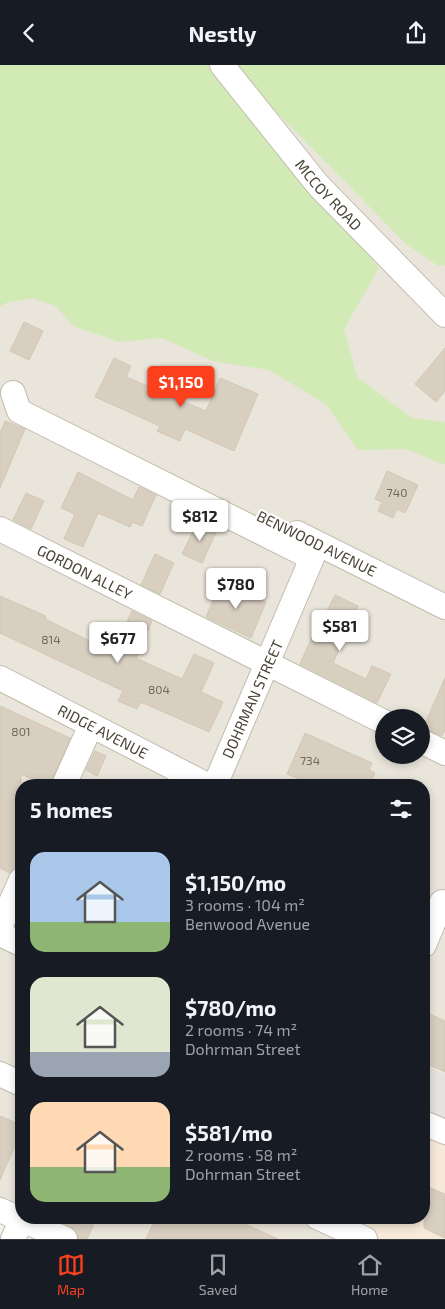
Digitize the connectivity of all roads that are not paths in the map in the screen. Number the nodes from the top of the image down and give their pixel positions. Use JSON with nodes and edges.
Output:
{"nodes":[{"id":1,"x":222,"y":65,"type":"edge"},
{"id":2,"x":445,"y":315,"type":"edge"},
{"id":3,"x":6,"y":390,"type":"edge"},
{"id":4,"x":0,"y":529,"type":"edge"},
{"id":5,"x":445,"y":607,"type":"edge"},
{"id":6,"x":268,"y":664,"type":"junction"},
{"id":7,"x":0,"y":678,"type":"edge"},
{"id":8,"x":375,"y":718,"type":"edge"},
{"id":9,"x":91,"y":725,"type":"junction"},
{"id":10,"x":430,"y":746,"type":"edge"},
{"id":11,"x":445,"y":753,"type":"edge"},
{"id":12,"x":67,"y":779,"type":"edge"},
{"id":13,"x":195,"y":779,"type":"edge"},
{"id":14,"x":217,"y":779,"type":"edge"},
{"id":15,"x":15,"y":893,"type":"edge"},
{"id":16,"x":437,"y":900,"type":"edge"},
{"id":17,"x":430,"y":924,"type":"edge"},
{"id":18,"x":0,"y":927,"type":"edge"},
{"id":19,"x":0,"y":934,"type":"edge"},
{"id":20,"x":15,"y":941,"type":"edge"},
{"id":21,"x":0,"y":1075,"type":"edge"},
{"id":22,"x":15,"y":1081,"type":"edge"},
{"id":23,"x":430,"y":1126,"type":"edge"},
{"id":24,"x":445,"y":1132,"type":"edge"},
{"id":25,"x":0,"y":1210,"type":"edge"},
{"id":26,"x":15,"y":1222,"type":"edge"},
{"id":27,"x":332,"y":1224,"type":"edge"},
{"id":28,"x":19,"y":1225,"type":"edge"},
{"id":29,"x":64,"y":1239,"type":"edge"},
{"id":30,"x":365,"y":1239,"type":"edge"}],
"edges":[{"from":1,"to":2,"type":"street","name":"MCCOY ROAD"},
{"from":3,"to":5,"type":"street","name":"BENWOOD AVENUE"},
{"from":3,"to":6,"type":"street","name":"DOHRMAN STREET"},
{"from":4,"to":6,"type":"street","name":"GORDON ALLEY"},
{"from":6,"to":8,"type":"street","name":"GORDON ALLEY"},
{"from":6,"to":14,"type":"street","name":"DOHRMAN STREET"},
{"from":7,"to":9,"type":"street","name":"RIDGE AVENUE"},
{"from":9,"to":12,"type":"street"},
{"from":9,"to":13,"type":"street","name":"RIDGE AVENUE"},
{"from":10,"to":11,"type":"street"},
{"from":15,"to":18,"type":"street"},
{"from":16,"to":17,"type":"street"},
{"from":19,"to":20,"type":"street"},
{"from":21,"to":22,"type":"street"},
{"from":23,"to":24,"type":"street"},
{"from":25,"to":26,"type":"street"},
{"from":27,"to":30,"type":"street"},
{"from":28,"to":29,"type":"street"}]}
